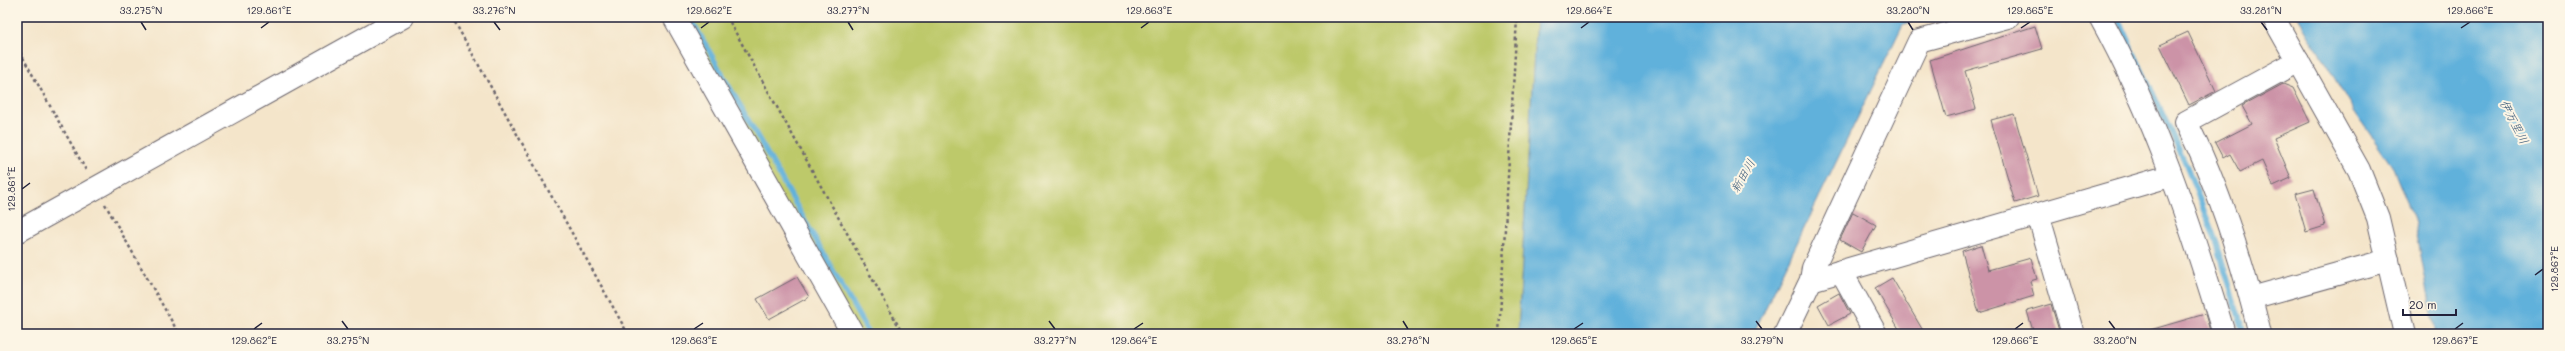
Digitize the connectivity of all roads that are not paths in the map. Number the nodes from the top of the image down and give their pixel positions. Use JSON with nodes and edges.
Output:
{"nodes":[{"id":1,"x":403,"y":17,"type":"edge"},
{"id":2,"x":674,"y":17,"type":"edge"},
{"id":3,"x":2008,"y":17,"type":"edge"},
{"id":4,"x":2100,"y":17,"type":"edge"},
{"id":5,"x":2273,"y":17,"type":"edge"},
{"id":6,"x":2298,"y":61,"type":"junction"},
{"id":7,"x":2170,"y":176,"type":"junction"},
{"id":8,"x":2038,"y":214,"type":"junction"},
{"id":9,"x":17,"y":232,"type":"edge"},
{"id":10,"x":2388,"y":260,"type":"junction"},
{"id":11,"x":1841,"y":271,"type":"junction"},
{"id":12,"x":1811,"y":280,"type":"junction"},
{"id":13,"x":2251,"y":298,"type":"junction"},
{"id":14,"x":853,"y":334,"type":"edge"},
{"id":15,"x":1785,"y":334,"type":"edge"},
{"id":16,"x":1876,"y":334,"type":"edge"},
{"id":17,"x":2073,"y":334,"type":"edge"},
{"id":18,"x":2224,"y":334,"type":"edge"},
{"id":19,"x":2260,"y":334,"type":"edge"},
{"id":20,"x":2405,"y":334,"type":"edge"}],
"edges":[{"from":1,"to":9,"type":"street"},
{"from":2,"to":14,"type":"street"},
{"from":3,"to":12,"type":"street"},
{"from":4,"to":7,"type":"street"},
{"from":5,"to":6,"type":"street"},
{"from":6,"to":10,"type":"street"},
{"from":6,"to":13,"type":"street"},
{"from":7,"to":8,"type":"street"},
{"from":7,"to":18,"type":"street"},
{"from":8,"to":11,"type":"street"},
{"from":8,"to":17,"type":"street"},
{"from":10,"to":13,"type":"street"},
{"from":10,"to":20,"type":"street"},
{"from":11,"to":12,"type":"street"},
{"from":11,"to":16,"type":"street"},
{"from":12,"to":15,"type":"street"},
{"from":13,"to":19,"type":"street"}]}
